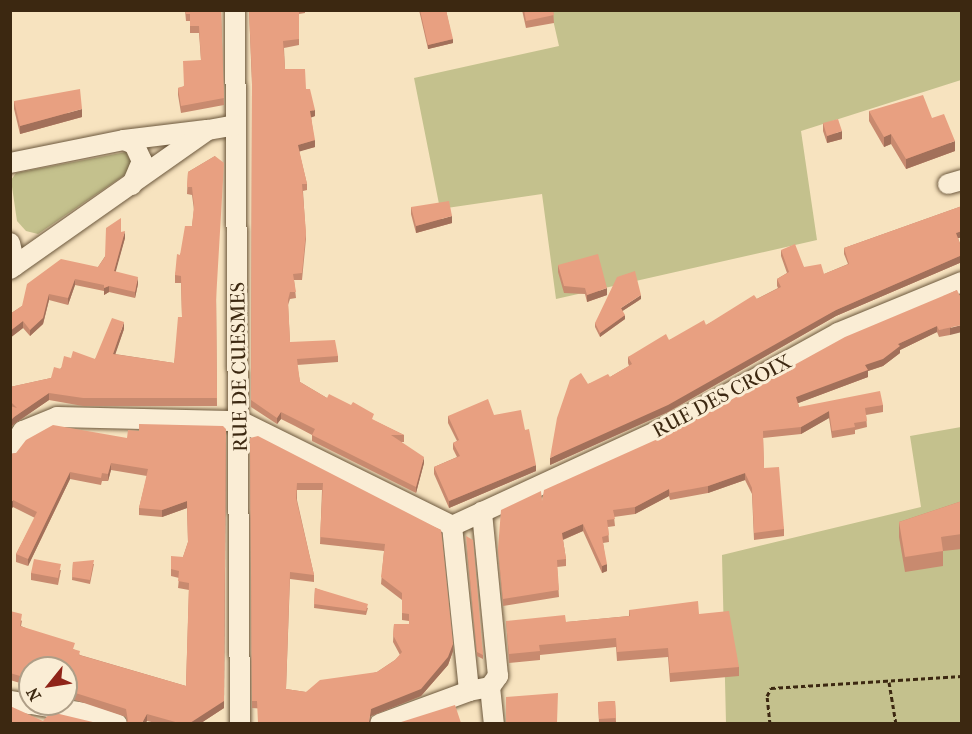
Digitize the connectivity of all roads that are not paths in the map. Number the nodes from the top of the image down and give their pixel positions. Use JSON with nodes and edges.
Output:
{"nodes":[{"id":1,"x":235,"y":10,"type":"edge"},
{"id":2,"x":236,"y":126,"type":"junction"},
{"id":3,"x":208,"y":130,"type":"junction"},
{"id":4,"x":124,"y":140,"type":"junction"},
{"id":5,"x":10,"y":163,"type":"edge"},
{"id":6,"x":132,"y":185,"type":"junction"},
{"id":7,"x":10,"y":243,"type":"edge"},
{"id":8,"x":13,"y":267,"type":"edge"},
{"id":9,"x":962,"y":282,"type":"edge"},
{"id":10,"x":240,"y":421,"type":"junction"},
{"id":11,"x":10,"y":450,"type":"edge"},
{"id":12,"x":483,"y":512,"type":"junction"},
{"id":13,"x":452,"y":526,"type":"junction"},
{"id":14,"x":490,"y":687,"type":"junction"},
{"id":15,"x":469,"y":691,"type":"junction"},
{"id":16,"x":78,"y":712,"type":"edge"},
{"id":17,"x":117,"y":723,"type":"edge"},
{"id":18,"x":240,"y":723,"type":"edge"},
{"id":19,"x":380,"y":723,"type":"edge"},
{"id":20,"x":494,"y":723,"type":"edge"}],
"edges":[{"from":1,"to":2,"type":"street","name":"RUE DE CUESMES"},
{"from":2,"to":3,"type":"street"},
{"from":2,"to":10,"type":"street","name":"RUE DE CUESMES"},
{"from":3,"to":4,"type":"street"},
{"from":3,"to":6,"type":"street"},
{"from":4,"to":5,"type":"street"},
{"from":4,"to":6,"type":"street"},
{"from":6,"to":8,"type":"street"},
{"from":7,"to":8,"type":"street"},
{"from":9,"to":12,"type":"street","name":"RUE DES CROIX"},
{"from":10,"to":11,"type":"street"},
{"from":10,"to":13,"type":"street"},
{"from":10,"to":18,"type":"street","name":"RUE DE CUESMES"},
{"from":12,"to":13,"type":"street","name":"RUE DES CROIX"},
{"from":12,"to":14,"type":"street"},
{"from":13,"to":15,"type":"street"},
{"from":14,"to":15,"type":"street"},
{"from":14,"to":20,"type":"street"},
{"from":15,"to":19,"type":"street"},
{"from":16,"to":17,"type":"street"}]}
